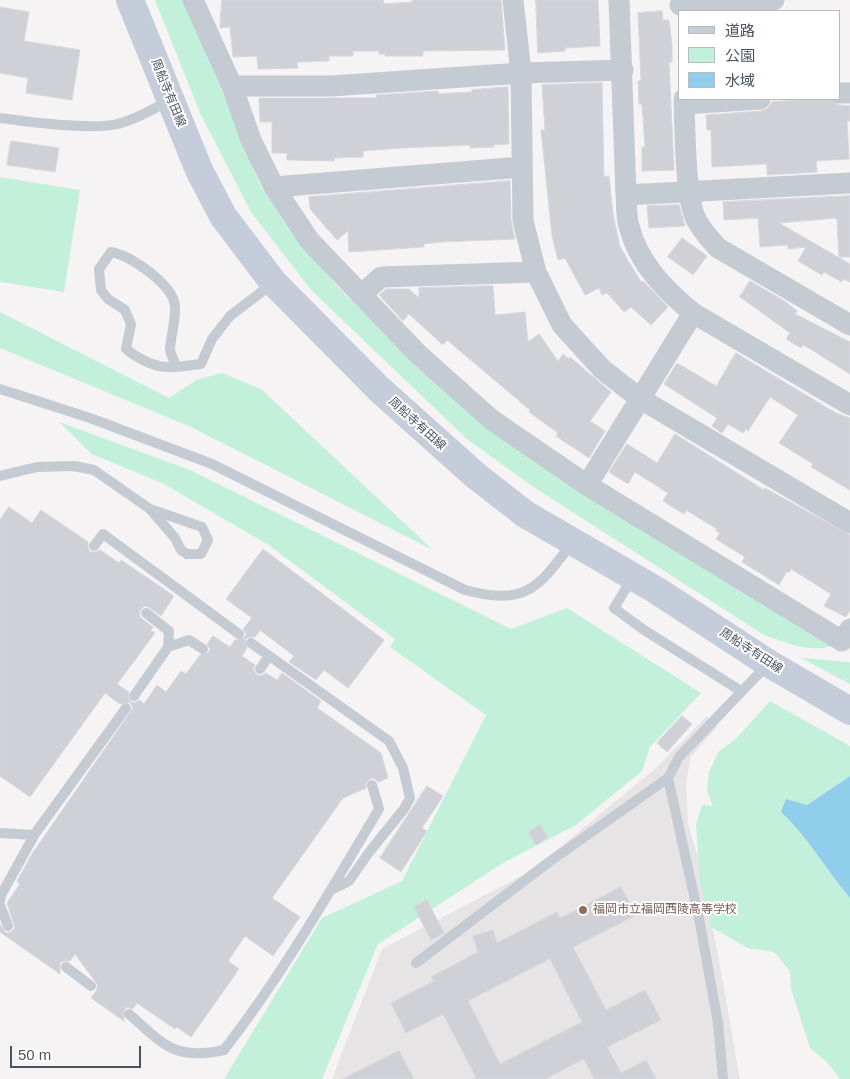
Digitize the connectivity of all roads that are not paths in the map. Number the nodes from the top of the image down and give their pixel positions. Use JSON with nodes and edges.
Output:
{"nodes":[{"id":1,"x":130,"y":0,"type":"edge"},
{"id":2,"x":194,"y":0,"type":"edge"},
{"id":3,"x":513,"y":0,"type":"edge"},
{"id":4,"x":619,"y":0,"type":"edge"},
{"id":5,"x":774,"y":0,"type":"edge"},
{"id":6,"x":680,"y":5,"type":"edge"},
{"id":7,"x":623,"y":70,"type":"junction"},
{"id":8,"x":521,"y":73,"type":"junction"},
{"id":9,"x":232,"y":86,"type":"junction"},
{"id":10,"x":170,"y":99,"type":"junction"},
{"id":11,"x":722,"y":100,"type":"edge"},
{"id":12,"x":684,"y":101,"type":"edge"},
{"id":13,"x":0,"y":118,"type":"edge"},
{"id":14,"x":522,"y":167,"type":"junction"},
{"id":15,"x":850,"y":183,"type":"edge"},
{"id":16,"x":274,"y":187,"type":"junction"},
{"id":17,"x":690,"y":192,"type":"junction"},
{"id":18,"x":626,"y":196,"type":"junction"},
{"id":19,"x":536,"y":272,"type":"junction"},
{"id":20,"x":273,"y":282,"type":"junction"},
{"id":21,"x":361,"y":295,"type":"junction"},
{"id":22,"x":693,"y":313,"type":"junction"},
{"id":23,"x":850,"y":325,"type":"edge"},
{"id":24,"x":176,"y":367,"type":"junction"},
{"id":25,"x":0,"y":389,"type":"edge"},
{"id":26,"x":639,"y":398,"type":"junction"},
{"id":27,"x":850,"y":405,"type":"edge"},
{"id":28,"x":0,"y":476,"type":"edge"},
{"id":29,"x":587,"y":485,"type":"junction"},
{"id":30,"x":150,"y":509,"type":"junction"},
{"id":31,"x":850,"y":523,"type":"edge"},
{"id":32,"x":572,"y":542,"type":"junction"},
{"id":33,"x":94,"y":546,"type":"dead end"},
{"id":34,"x":634,"y":577,"type":"junction"},
{"id":35,"x":146,"y":613,"type":"dead end"},
{"id":36,"x":239,"y":634,"type":"dead end"},
{"id":37,"x":847,"y":638,"type":"edge"},
{"id":38,"x":251,"y":643,"type":"dead end"},
{"id":39,"x":168,"y":647,"type":"junction"},
{"id":40,"x":203,"y":649,"type":"dead end"},
{"id":41,"x":270,"y":656,"type":"junction"},
{"id":42,"x":768,"y":663,"type":"junction"},
{"id":43,"x":260,"y":669,"type":"dead end"},
{"id":44,"x":742,"y":691,"type":"junction"},
{"id":45,"x":134,"y":696,"type":"dead end"},
{"id":46,"x":126,"y":708,"type":"dead end"},
{"id":47,"x":850,"y":711,"type":"edge"},
{"id":48,"x":668,"y":778,"type":"junction"},
{"id":49,"x":372,"y":785,"type":"dead end"},
{"id":50,"x":40,"y":825,"type":"junction"},
{"id":51,"x":0,"y":833,"type":"edge"},
{"id":52,"x":331,"y":890,"type":"junction"},
{"id":53,"x":0,"y":903,"type":"edge"},
{"id":54,"x":8,"y":926,"type":"dead end"},
{"id":55,"x":416,"y":963,"type":"dead end"},
{"id":56,"x":66,"y":967,"type":"dead end"},
{"id":57,"x":91,"y":986,"type":"dead end"},
{"id":58,"x":129,"y":1014,"type":"dead end"},
{"id":59,"x":723,"y":1079,"type":"edge"}],
"edges":[{"from":1,"to":10,"type":"main road","name":"周船寺有田線"},
{"from":2,"to":9,"type":"street"},
{"from":3,"to":8,"type":"street"},
{"from":4,"to":7,"type":"street"},
{"from":5,"to":6,"type":"street"},
{"from":7,"to":8,"type":"street"},
{"from":7,"to":18,"type":"street"},
{"from":8,"to":9,"type":"street"},
{"from":8,"to":14,"type":"street"},
{"from":9,"to":16,"type":"street"},
{"from":10,"to":13,"type":"lane"},
{"from":10,"to":20,"type":"main road","name":"周船寺有田線"},
{"from":11,"to":12,"type":"street"},
{"from":12,"to":17,"type":"street"},
{"from":14,"to":16,"type":"street"},
{"from":14,"to":19,"type":"street"},
{"from":15,"to":17,"type":"street"},
{"from":16,"to":21,"type":"street"},
{"from":17,"to":18,"type":"street"},
{"from":17,"to":23,"type":"street"},
{"from":18,"to":22,"type":"street"},
{"from":19,"to":21,"type":"street"},
{"from":19,"to":26,"type":"street"},
{"from":20,"to":24,"type":"lane"},
{"from":20,"to":32,"type":"main road","name":"周船寺有田線"},
{"from":21,"to":29,"type":"street"},
{"from":22,"to":26,"type":"street"},
{"from":22,"to":27,"type":"street"},
{"from":24,"to":24,"type":"lane"},
{"from":25,"to":32,"type":"lane"},
{"from":26,"to":29,"type":"street"},
{"from":26,"to":31,"type":"street"},
{"from":28,"to":30,"type":"lane"},
{"from":29,"to":37,"type":"street"},
{"from":30,"to":30,"type":"lane"},
{"from":32,"to":34,"type":"main road","name":"周船寺有田線"},
{"from":33,"to":36,"type":"lane"},
{"from":34,"to":42,"type":"main road","name":"周船寺有田線"},
{"from":34,"to":44,"type":"lane"},
{"from":35,"to":39,"type":"lane"},
{"from":38,"to":41,"type":"lane"},
{"from":39,"to":40,"type":"lane"},
{"from":39,"to":45,"type":"lane"},
{"from":41,"to":43,"type":"lane"},
{"from":41,"to":52,"type":"lane"},
{"from":42,"to":44,"type":"lane"},
{"from":42,"to":47,"type":"main road","name":"周船寺有田線"},
{"from":44,"to":48,"type":"lane"},
{"from":46,"to":50,"type":"lane"},
{"from":48,"to":55,"type":"lane"},
{"from":48,"to":59,"type":"lane"},
{"from":49,"to":52,"type":"lane"},
{"from":50,"to":51,"type":"lane"},
{"from":50,"to":53,"type":"lane"},
{"from":52,"to":58,"type":"lane"},
{"from":53,"to":54,"type":"lane"},
{"from":56,"to":57,"type":"lane"}]}
